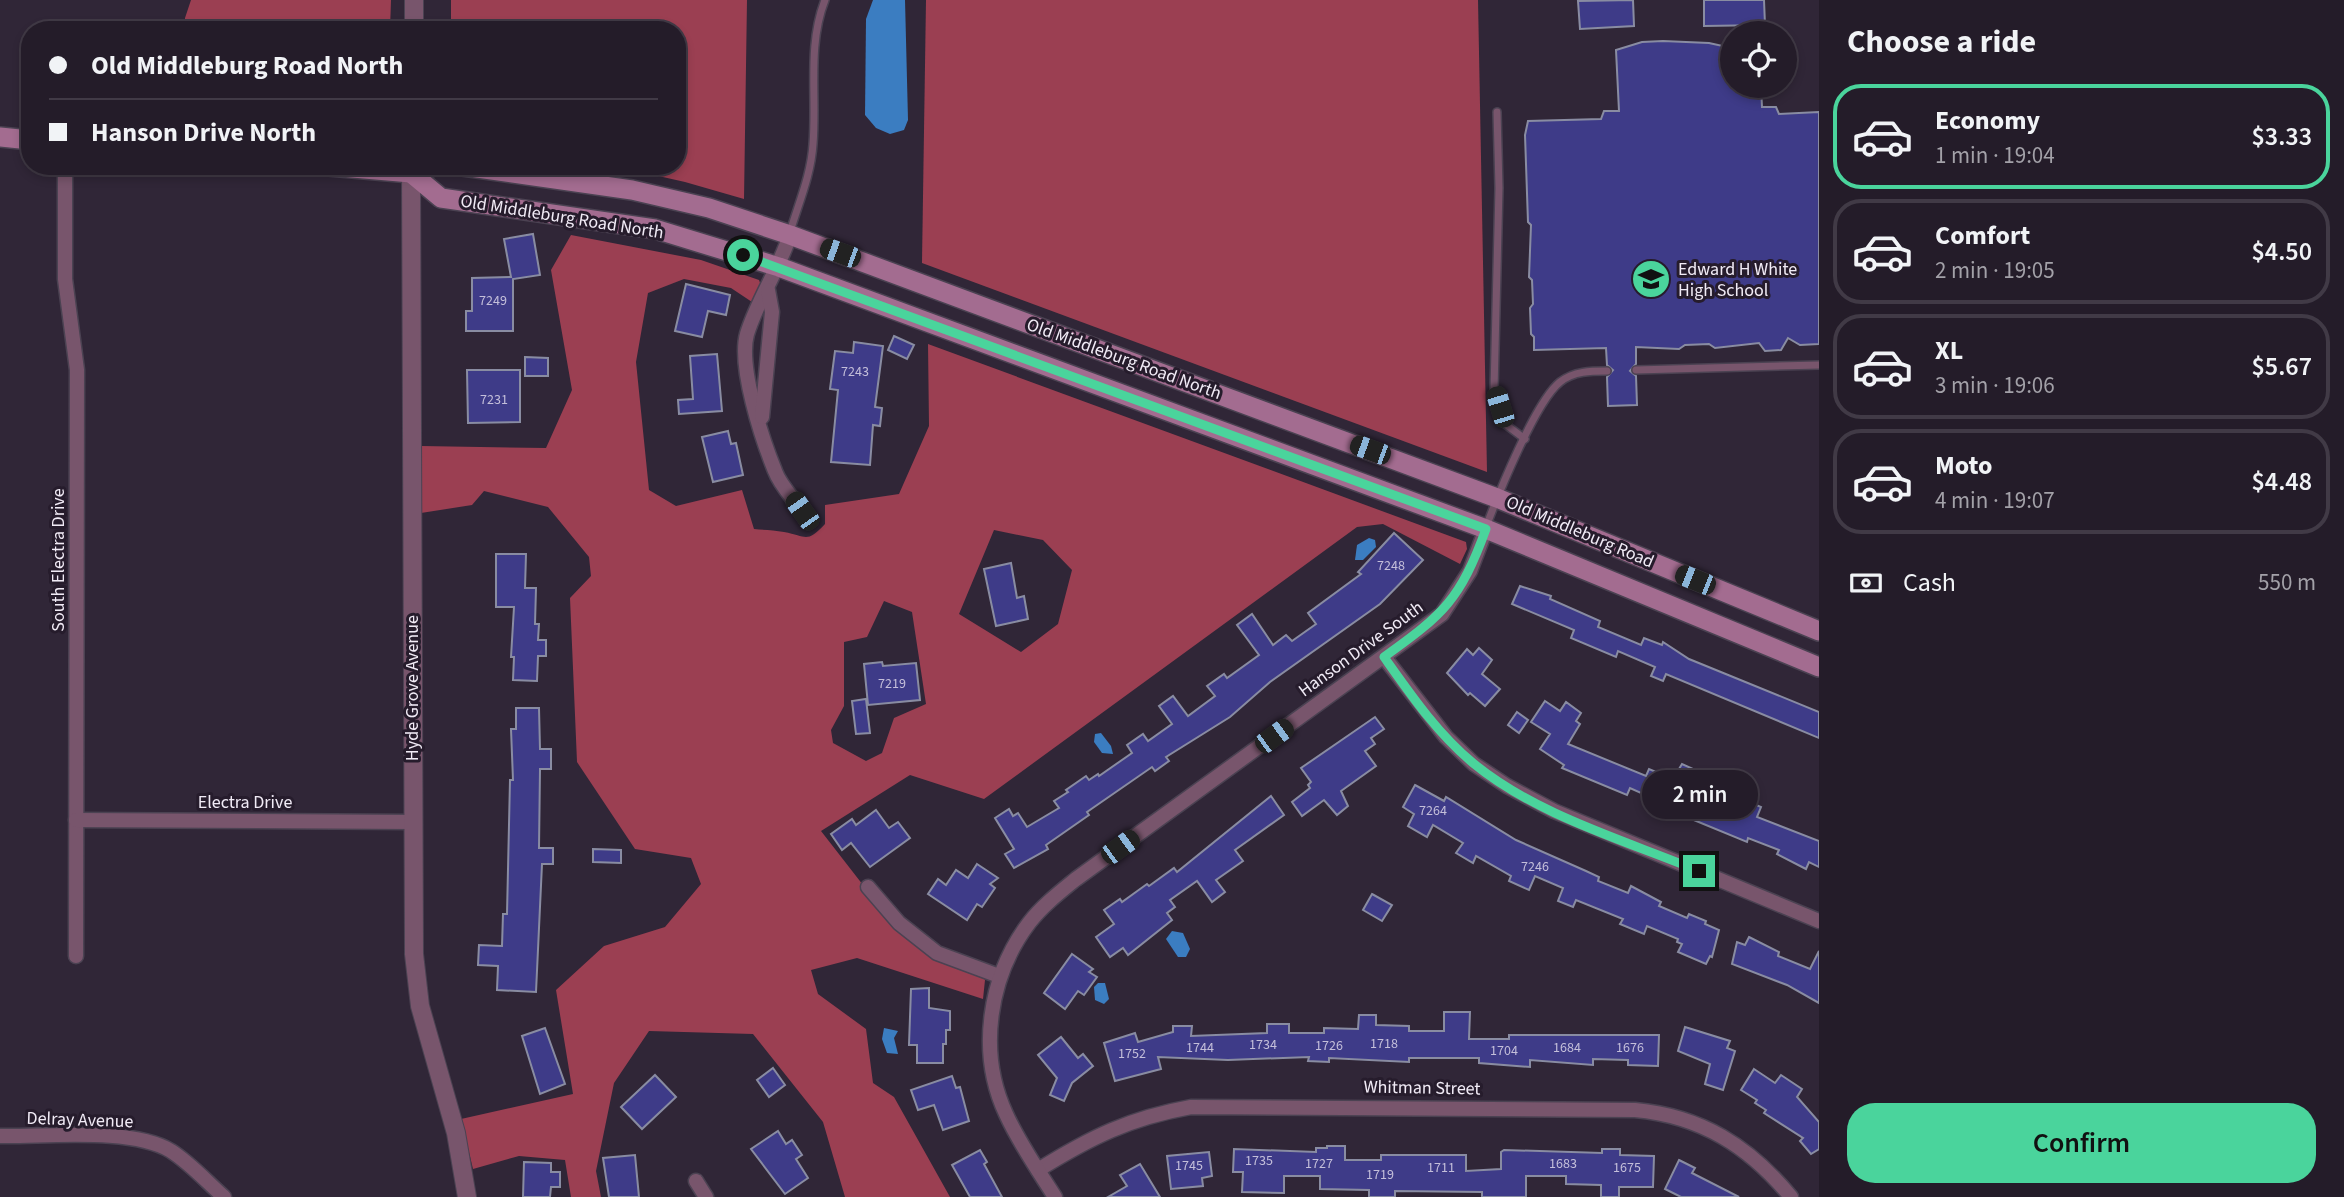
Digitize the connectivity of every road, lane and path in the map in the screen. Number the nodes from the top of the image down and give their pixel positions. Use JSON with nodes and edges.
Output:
{"nodes":[{"id":1,"x":414,"y":0,"type":"edge"},
{"id":2,"x":825,"y":0,"type":"edge"},
{"id":3,"x":414,"y":21,"type":"edge"},
{"id":4,"x":1497,"y":112,"type":"dead end"},
{"id":5,"x":0,"y":137,"type":"edge"},
{"id":6,"x":21,"y":139,"type":"edge"},
{"id":7,"x":65,"y":175,"type":"edge"},
{"id":8,"x":411,"y":175,"type":"edge"},
{"id":9,"x":416,"y":175,"type":"edge"},
{"id":10,"x":526,"y":175,"type":"edge"},
{"id":11,"x":790,"y":235,"type":"junction"},
{"id":12,"x":779,"y":267,"type":"junction"},
{"id":13,"x":768,"y":290,"type":"junction"},
{"id":14,"x":1819,"y":365,"type":"edge"},
{"id":15,"x":1141,"y":366,"type":"junction"},
{"id":16,"x":1607,"y":370,"type":"dead end"},
{"id":17,"x":1636,"y":370,"type":"dead end"},
{"id":18,"x":1133,"y":397,"type":"junction"},
{"id":19,"x":761,"y":424,"type":"junction"},
{"id":20,"x":1525,"y":439,"type":"junction"},
{"id":21,"x":1497,"y":498,"type":"junction"},
{"id":22,"x":802,"y":511,"type":"dead end"},
{"id":23,"x":1486,"y":529,"type":"junction"},
{"id":24,"x":1819,"y":631,"type":"edge"},
{"id":25,"x":1384,"y":657,"type":"junction"},
{"id":26,"x":1819,"y":667,"type":"edge"},
{"id":27,"x":76,"y":820,"type":"junction"},
{"id":28,"x":412,"y":822,"type":"junction"},
{"id":29,"x":868,"y":887,"type":"dead end"},
{"id":30,"x":1819,"y":921,"type":"edge"},
{"id":31,"x":76,"y":956,"type":"dead end"},
{"id":32,"x":999,"y":976,"type":"junction"},
{"id":33,"x":0,"y":1136,"type":"edge"},
{"id":34,"x":1038,"y":1170,"type":"junction"},
{"id":35,"x":696,"y":1181,"type":"dead end"},
{"id":36,"x":224,"y":1197,"type":"edge"},
{"id":37,"x":467,"y":1197,"type":"edge"},
{"id":38,"x":706,"y":1197,"type":"edge"},
{"id":39,"x":1055,"y":1197,"type":"edge"},
{"id":40,"x":1791,"y":1197,"type":"edge"}],
"edges":[{"from":1,"to":3,"type":"street"},
{"from":2,"to":11,"type":"lane"},
{"from":4,"to":20,"type":"lane"},
{"from":5,"to":6,"type":"main road"},
{"from":7,"to":27,"type":"street","name":"South Electra Drive"},
{"from":8,"to":28,"type":"street","name":"Hyde Grove Avenue"},
{"from":9,"to":12,"type":"main road","name":"Old Middleburg Road North"},
{"from":10,"to":11,"type":"main road","name":"Old Middleburg Road North"},
{"from":11,"to":12,"type":"street"},
{"from":11,"to":15,"type":"main road","name":"Old Middleburg Road North"},
{"from":12,"to":13,"type":"street"},
{"from":12,"to":18,"type":"main road","name":"Old Middleburg Road North"},
{"from":13,"to":19,"type":"street"},
{"from":13,"to":19,"type":"street"},
{"from":14,"to":17,"type":"lane"},
{"from":15,"to":18,"type":"main road"},
{"from":15,"to":21,"type":"main road","name":"Old Middleburg Road North"},
{"from":16,"to":20,"type":"lane"},
{"from":18,"to":23,"type":"main road","name":"Old Middleburg Road North"},
{"from":19,"to":22,"type":"street"},
{"from":20,"to":21,"type":"lane"},
{"from":21,"to":23,"type":"lane"},
{"from":21,"to":24,"type":"main road","name":"Old Middleburg Road"},
{"from":23,"to":25,"type":"street","name":"Hanson Drive South"},
{"from":23,"to":26,"type":"main road","name":"Old Middleburg Road North"},
{"from":25,"to":30,"type":"street"},
{"from":25,"to":32,"type":"street","name":"Hanson Drive South"},
{"from":27,"to":28,"type":"street","name":"Electra Drive"},
{"from":27,"to":31,"type":"street","name":"South Electra Drive"},
{"from":28,"to":37,"type":"street","name":"Hyde Grove Avenue"},
{"from":29,"to":32,"type":"street"},
{"from":32,"to":34,"type":"street","name":"Hanson Drive South"},
{"from":33,"to":36,"type":"street","name":"Delray Avenue"},
{"from":34,"to":39,"type":"street","name":"Hanson Drive South"},
{"from":34,"to":40,"type":"street","name":"Whitman Street"},
{"from":35,"to":38,"type":"street"}]}
